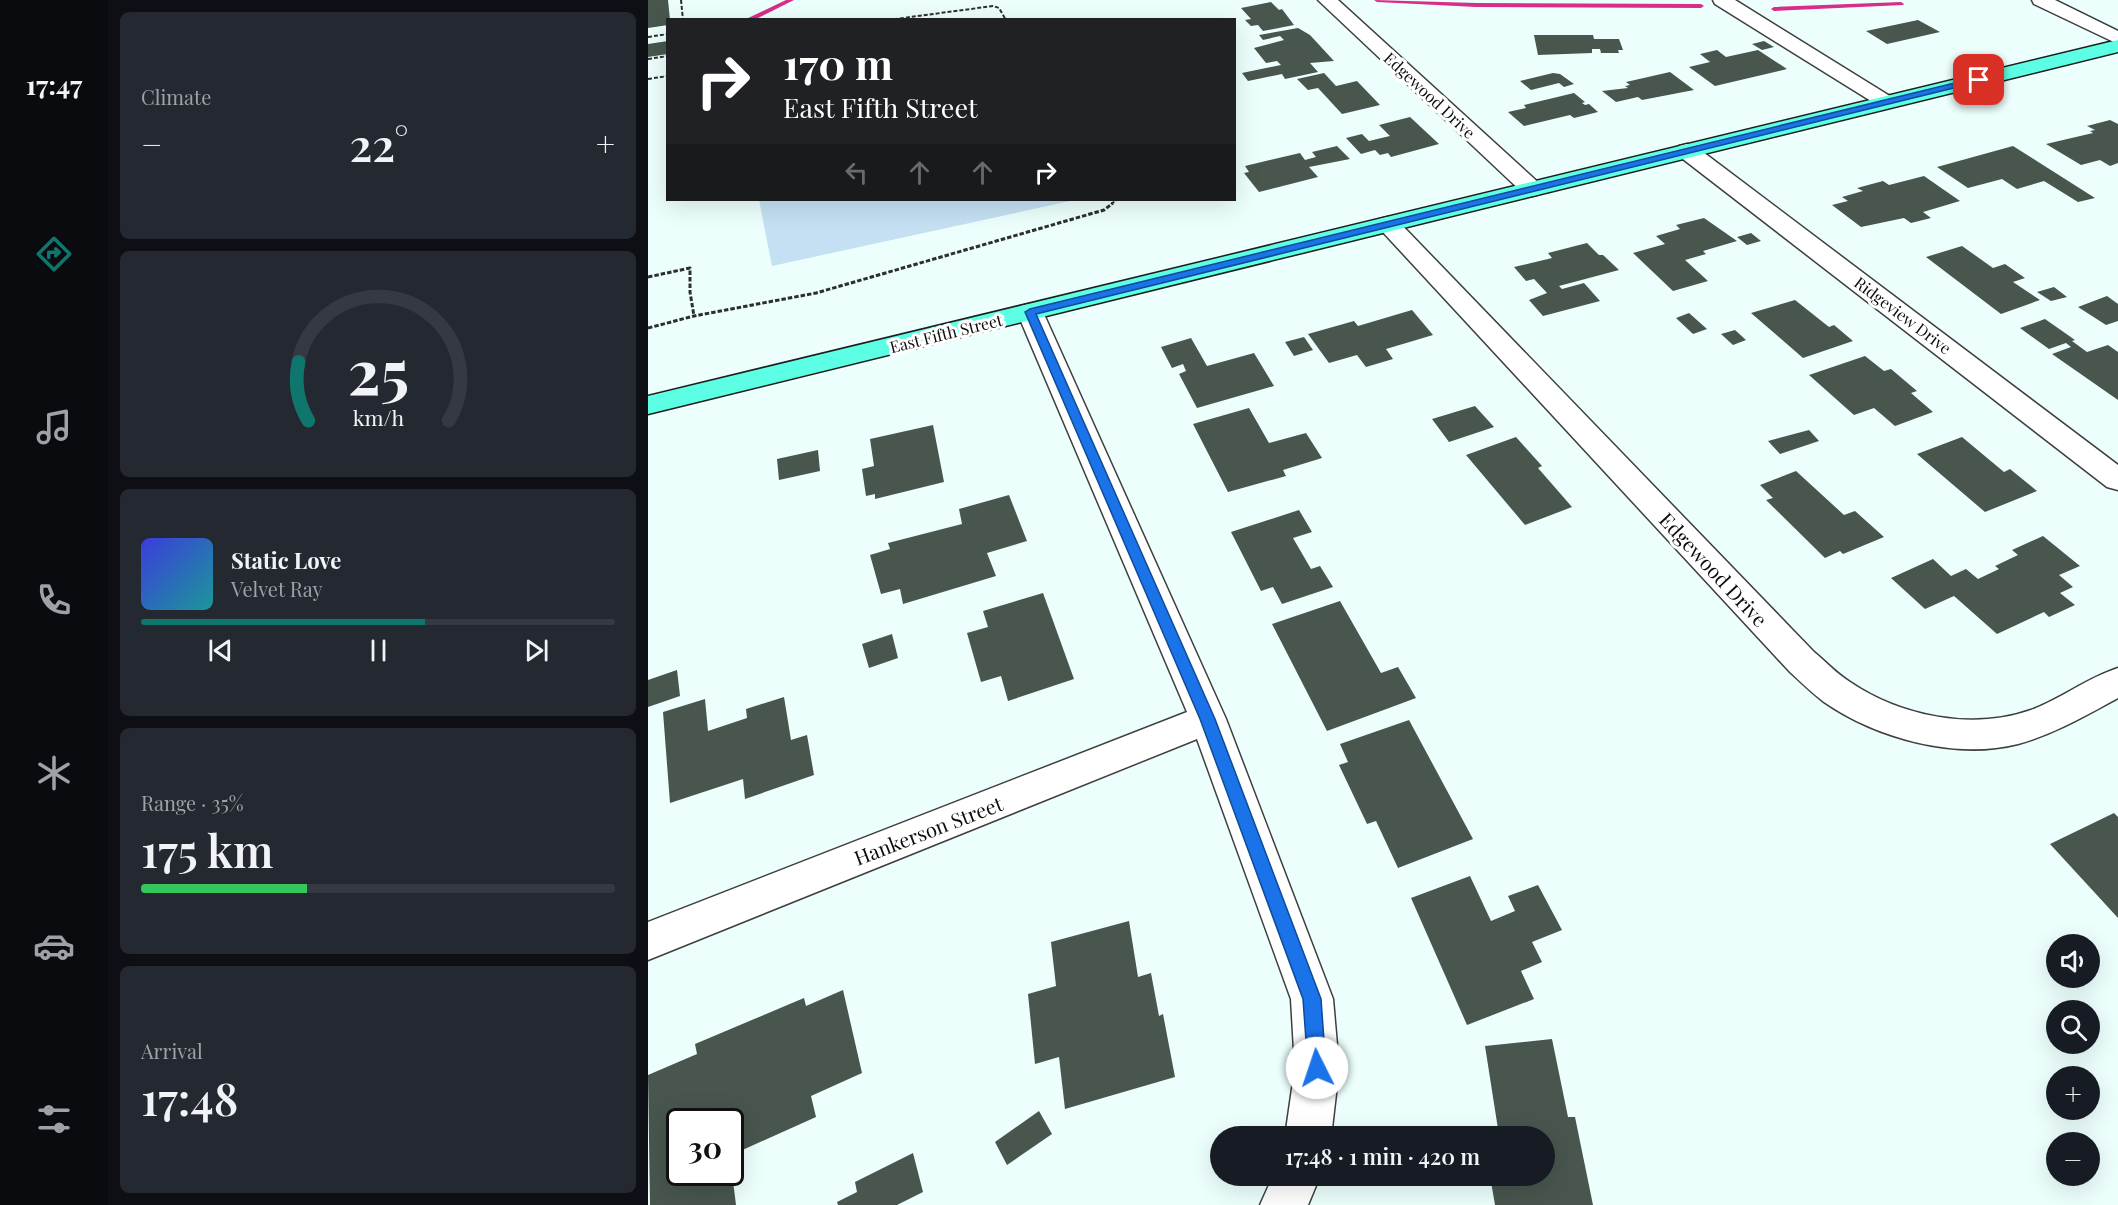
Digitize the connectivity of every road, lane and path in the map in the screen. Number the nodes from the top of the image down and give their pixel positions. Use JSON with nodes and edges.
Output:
{"nodes":[{"id":1,"x":681,"y":0,"type":"edge"},
{"id":2,"x":1327,"y":0,"type":"edge"},
{"id":3,"x":1722,"y":0,"type":"edge"},
{"id":4,"x":2041,"y":0,"type":"edge"},
{"id":5,"x":683,"y":18,"type":"edge"},
{"id":6,"x":909,"y":18,"type":"edge"},
{"id":7,"x":1005,"y":18,"type":"edge"},
{"id":8,"x":666,"y":34,"type":"edge"},
{"id":9,"x":648,"y":38,"type":"edge"},
{"id":10,"x":2118,"y":38,"type":"edge"},
{"id":11,"x":2118,"y":46,"type":"edge"},
{"id":12,"x":666,"y":56,"type":"edge"},
{"id":13,"x":648,"y":59,"type":"edge"},
{"id":14,"x":666,"y":76,"type":"edge"},
{"id":15,"x":648,"y":80,"type":"edge"},
{"id":16,"x":1886,"y":102,"type":"junction"},
{"id":17,"x":1687,"y":151,"type":"junction"},
{"id":18,"x":1532,"y":189,"type":"junction"},
{"id":19,"x":1116,"y":201,"type":"edge"},
{"id":20,"x":1388,"y":224,"type":"junction"},
{"id":21,"x":648,"y":277,"type":"edge"},
{"id":22,"x":1030,"y":312,"type":"junction"},
{"id":23,"x":694,"y":316,"type":"junction"},
{"id":24,"x":648,"y":328,"type":"edge"},
{"id":25,"x":648,"y":405,"type":"edge"},
{"id":26,"x":2118,"y":480,"type":"edge"},
{"id":27,"x":2118,"y":682,"type":"edge"},
{"id":28,"x":1208,"y":719,"type":"junction"},
{"id":29,"x":648,"y":941,"type":"edge"},
{"id":30,"x":1309,"y":1126,"type":"edge"},
{"id":31,"x":1293,"y":1186,"type":"edge"},
{"id":32,"x":1284,"y":1205,"type":"edge"}],
"edges":[{"from":1,"to":5,"type":"path"},
{"from":2,"to":18,"type":"street","name":"Edgewood Drive"},
{"from":3,"to":16,"type":"street"},
{"from":4,"to":10,"type":"street"},
{"from":6,"to":7,"type":"path"},
{"from":8,"to":9,"type":"path"},
{"from":11,"to":16,"type":"main road","name":"East Fifth Street"},
{"from":12,"to":13,"type":"path"},
{"from":14,"to":15,"type":"path"},
{"from":16,"to":17,"type":"main road","name":"East Fifth Street"},
{"from":17,"to":18,"type":"main road","name":"East Fifth Street"},
{"from":17,"to":26,"type":"street","name":"Ridgeview Drive"},
{"from":18,"to":20,"type":"main road","name":"East Fifth Street"},
{"from":19,"to":23,"type":"path"},
{"from":20,"to":22,"type":"main road","name":"East Fifth Street"},
{"from":20,"to":27,"type":"street","name":"Edgewood Drive"},
{"from":21,"to":23,"type":"path"},
{"from":22,"to":25,"type":"main road","name":"East Fifth Street"},
{"from":22,"to":28,"type":"street"},
{"from":23,"to":24,"type":"path"},
{"from":28,"to":29,"type":"street","name":"Hankerson Street"},
{"from":28,"to":30,"type":"street"},
{"from":31,"to":32,"type":"street"}]}
